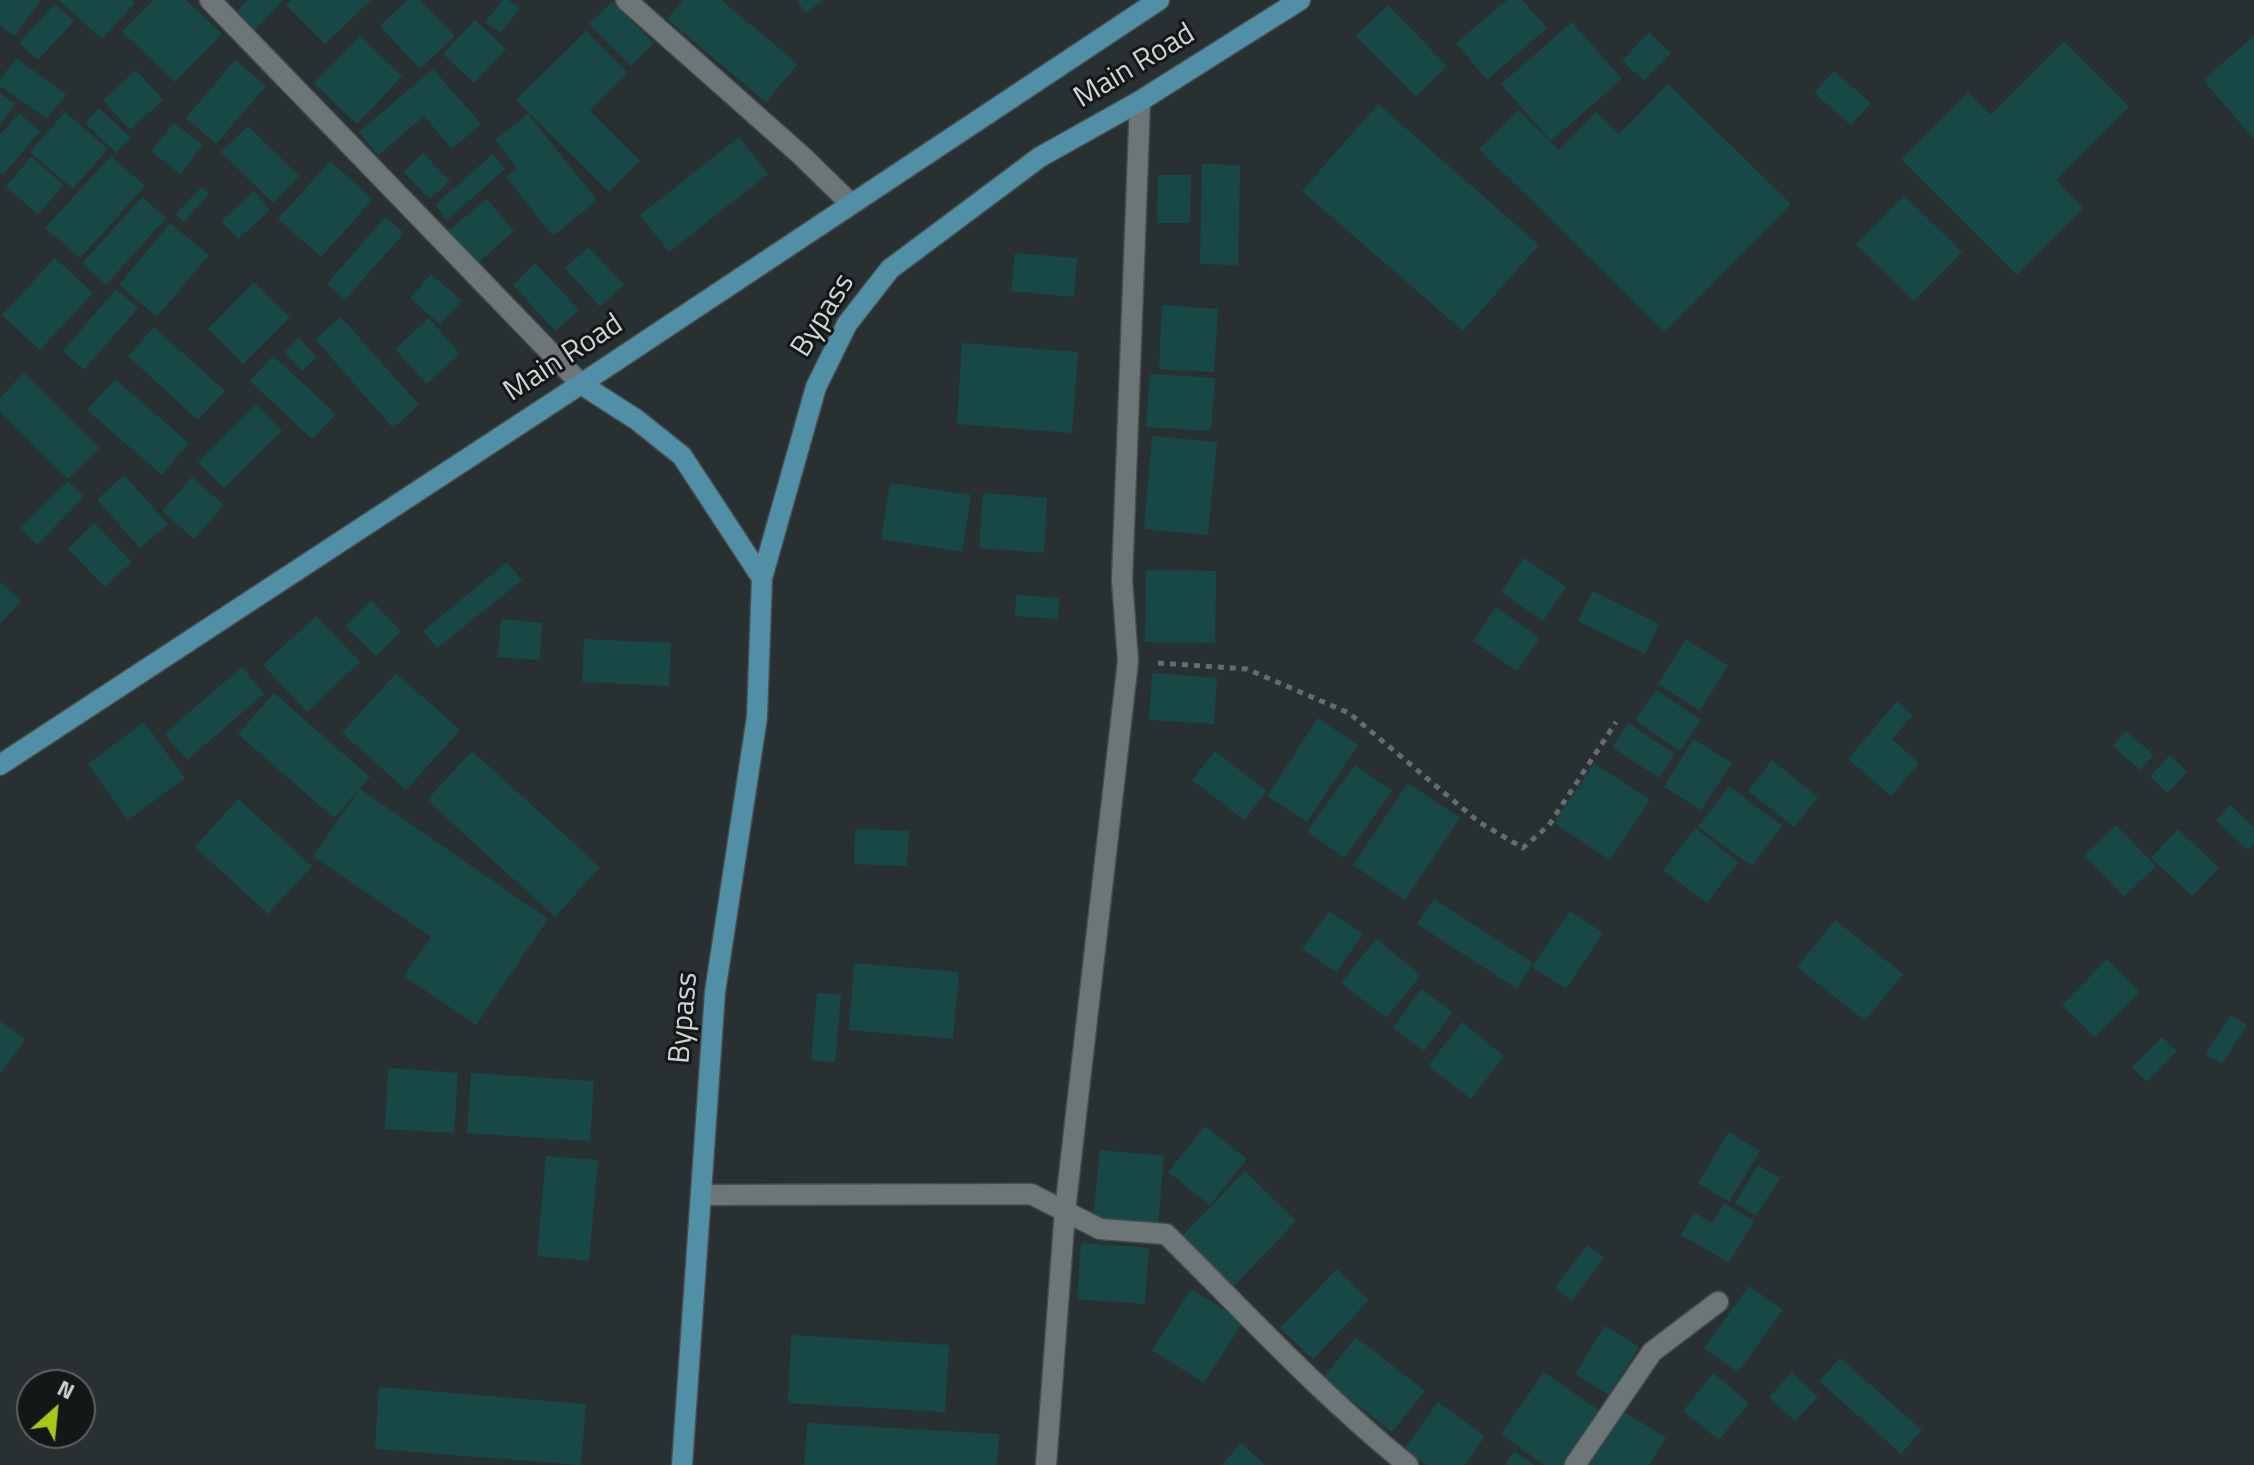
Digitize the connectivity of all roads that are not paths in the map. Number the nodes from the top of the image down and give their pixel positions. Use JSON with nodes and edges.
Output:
{"nodes":[{"id":1,"x":210,"y":0,"type":"edge"},
{"id":2,"x":626,"y":0,"type":"edge"},
{"id":3,"x":1159,"y":0,"type":"edge"},
{"id":4,"x":1300,"y":0,"type":"edge"},
{"id":5,"x":1140,"y":101,"type":"junction"},
{"id":6,"x":1040,"y":157,"type":"joint"},
{"id":7,"x":851,"y":204,"type":"junction"},
{"id":8,"x":581,"y":384,"type":"junction"},
{"id":9,"x":762,"y":578,"type":"junction"},
{"id":10,"x":0,"y":765,"type":"edge"},
{"id":11,"x":701,"y":1195,"type":"junction"},
{"id":12,"x":1065,"y":1211,"type":"junction"},
{"id":13,"x":1718,"y":1302,"type":"dead end"},
{"id":14,"x":682,"y":1465,"type":"edge"},
{"id":15,"x":1046,"y":1465,"type":"edge"},
{"id":16,"x":1408,"y":1465,"type":"edge"},
{"id":17,"x":1575,"y":1465,"type":"edge"}],
"edges":[{"from":1,"to":8,"type":"street"},
{"from":2,"to":7,"type":"street"},
{"from":3,"to":7,"type":"main road","name":"Main Road"},
{"from":4,"to":5,"type":"main road","name":"Main Road"},
{"from":5,"to":6,"type":"main road","name":"Main Road"},
{"from":5,"to":12,"type":"street"},
{"from":6,"to":9,"type":"main road","name":"Bypass"},
{"from":7,"to":8,"type":"main road","name":"Main Road"},
{"from":8,"to":9,"type":"main road"},
{"from":8,"to":10,"type":"main road","name":"Main Road"},
{"from":9,"to":11,"type":"main road","name":"Bypass"},
{"from":11,"to":12,"type":"street"},
{"from":11,"to":14,"type":"main road","name":"Bypass"},
{"from":12,"to":15,"type":"street"},
{"from":12,"to":16,"type":"street"},
{"from":13,"to":17,"type":"street"}]}
